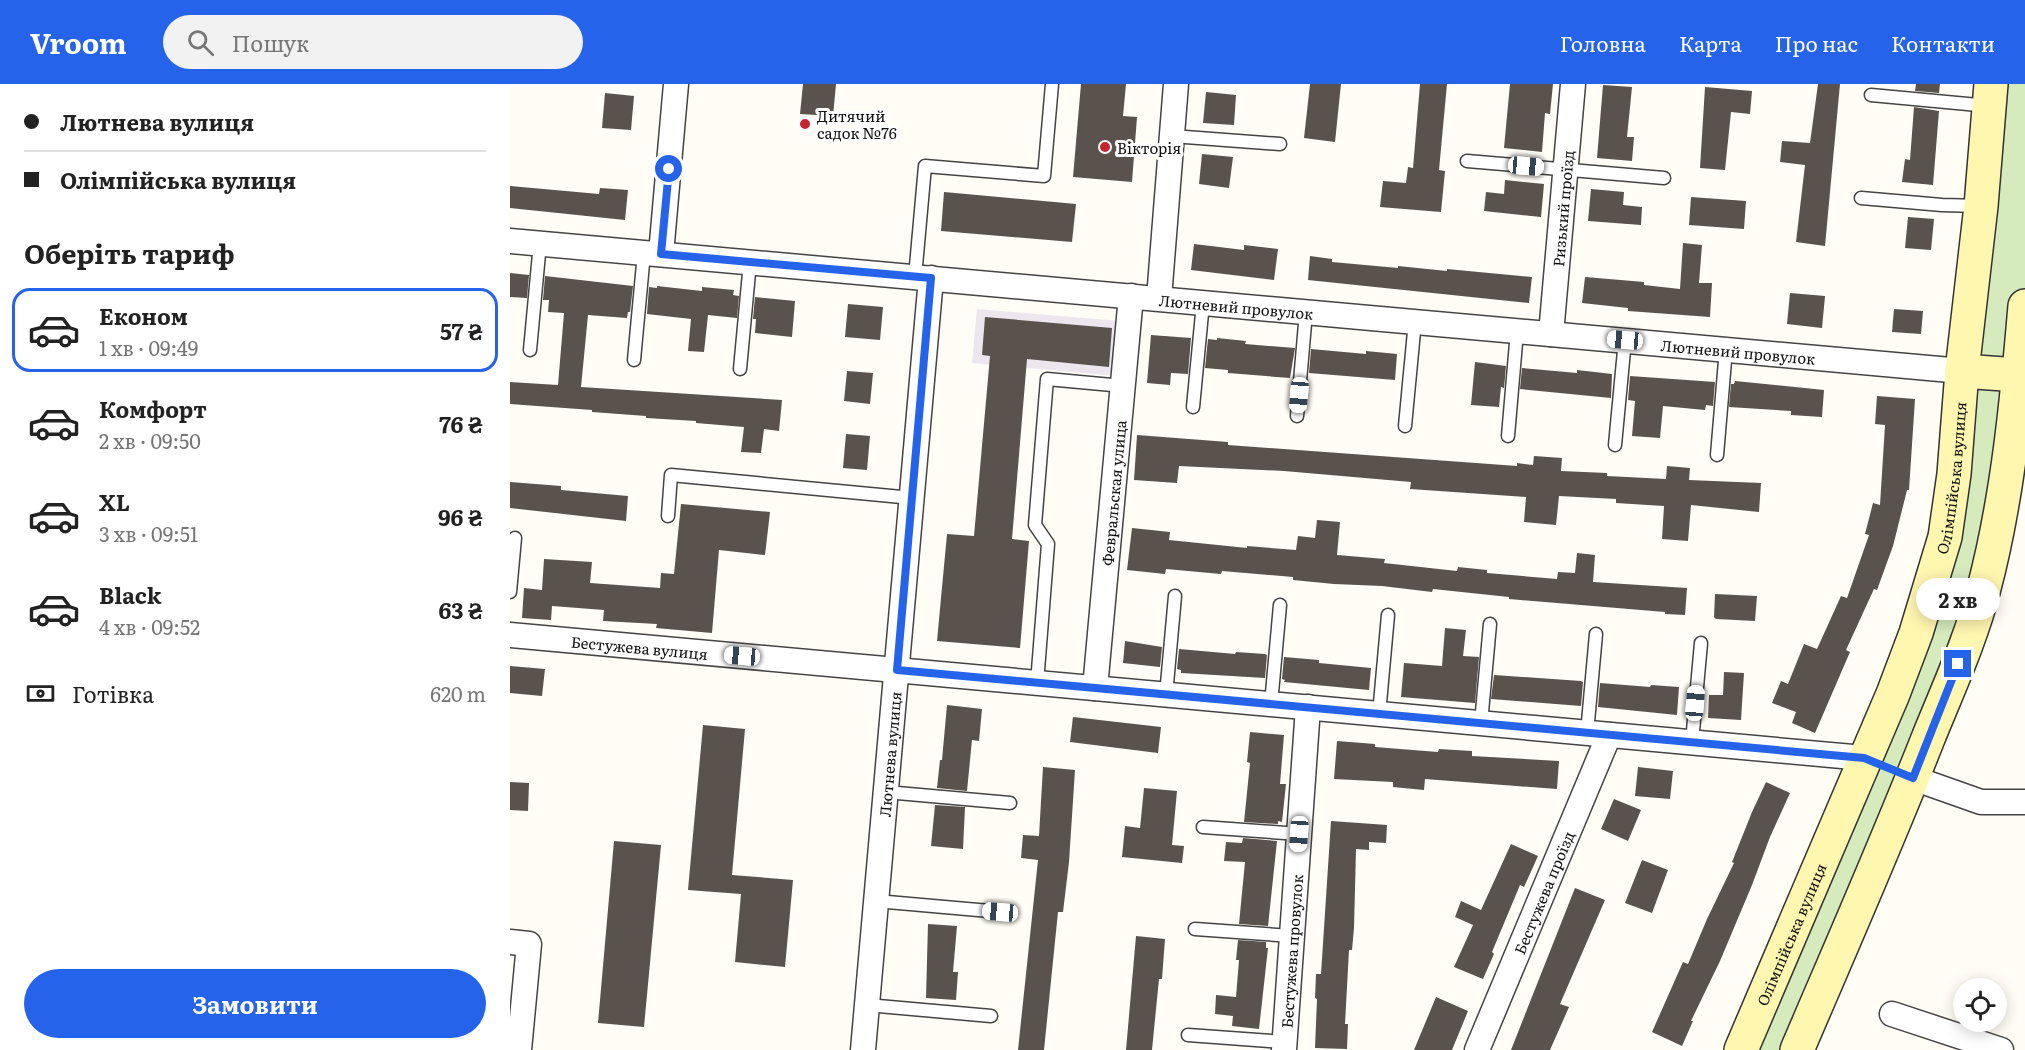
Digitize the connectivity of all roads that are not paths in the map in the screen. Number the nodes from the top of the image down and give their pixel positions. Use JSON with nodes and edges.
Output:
{"nodes":[{"id":1,"x":676,"y":84,"type":"edge"},
{"id":2,"x":1052,"y":84,"type":"edge"},
{"id":3,"x":1176,"y":84,"type":"edge"},
{"id":4,"x":1573,"y":84,"type":"edge"},
{"id":5,"x":1871,"y":95,"type":"dead end"},
{"id":6,"x":1990,"y":95,"type":"edge"},
{"id":7,"x":1172,"y":136,"type":"junction"},
{"id":8,"x":1280,"y":144,"type":"dead end"},
{"id":9,"x":1467,"y":161,"type":"dead end"},
{"id":10,"x":1566,"y":170,"type":"junction"},
{"id":11,"x":1664,"y":178,"type":"dead end"},
{"id":12,"x":1861,"y":198,"type":"dead end"},
{"id":13,"x":1981,"y":206,"type":"junction"},
{"id":14,"x":510,"y":241,"type":"edge"},
{"id":15,"x":540,"y":243,"type":"junction"},
{"id":16,"x":652,"y":253,"type":"junction"},
{"id":17,"x":750,"y":262,"type":"junction"},
{"id":18,"x":923,"y":278,"type":"junction"},
{"id":19,"x":1131,"y":296,"type":"junction"},
{"id":20,"x":1159,"y":298,"type":"junction"},
{"id":21,"x":1203,"y":303,"type":"junction"},
{"id":22,"x":2025,"y":306,"type":"edge"},
{"id":23,"x":1306,"y":312,"type":"junction"},
{"id":24,"x":1415,"y":321,"type":"junction"},
{"id":25,"x":1517,"y":331,"type":"junction"},
{"id":26,"x":1551,"y":334,"type":"junction"},
{"id":27,"x":1625,"y":340,"type":"junction"},
{"id":28,"x":1726,"y":349,"type":"junction"},
{"id":29,"x":530,"y":350,"type":"dead end"},
{"id":30,"x":634,"y":360,"type":"dead end"},
{"id":31,"x":740,"y":369,"type":"dead end"},
{"id":32,"x":1962,"y":371,"type":"junction"},
{"id":33,"x":2021,"y":375,"type":"edge"},
{"id":34,"x":1123,"y":386,"type":"junction"},
{"id":35,"x":1193,"y":407,"type":"dead end"},
{"id":36,"x":1297,"y":416,"type":"dead end"},
{"id":37,"x":1405,"y":426,"type":"dead end"},
{"id":38,"x":1508,"y":436,"type":"dead end"},
{"id":39,"x":1615,"y":445,"type":"dead end"},
{"id":40,"x":1717,"y":455,"type":"dead end"},
{"id":41,"x":912,"y":498,"type":"junction"},
{"id":42,"x":668,"y":516,"type":"dead end"},
{"id":43,"x":515,"y":538,"type":"dead end"},
{"id":44,"x":510,"y":592,"type":"edge"},
{"id":45,"x":1175,"y":596,"type":"dead end"},
{"id":46,"x":1280,"y":605,"type":"dead end"},
{"id":47,"x":1388,"y":615,"type":"dead end"},
{"id":48,"x":1490,"y":624,"type":"dead end"},
{"id":49,"x":1596,"y":634,"type":"dead end"},
{"id":50,"x":510,"y":635,"type":"edge"},
{"id":51,"x":1701,"y":644,"type":"dead end"},
{"id":52,"x":897,"y":670,"type":"junction"},
{"id":53,"x":1037,"y":683,"type":"junction"},
{"id":54,"x":1095,"y":688,"type":"junction"},
{"id":55,"x":1166,"y":695,"type":"junction"},
{"id":56,"x":1271,"y":704,"type":"junction"},
{"id":57,"x":1308,"y":707,"type":"junction"},
{"id":58,"x":1379,"y":714,"type":"junction"},
{"id":59,"x":1482,"y":723,"type":"junction"},
{"id":60,"x":1598,"y":734,"type":"junction"},
{"id":61,"x":1692,"y":742,"type":"junction"},
{"id":62,"x":1864,"y":758,"type":"junction"},
{"id":63,"x":1913,"y":778,"type":"junction"},
{"id":64,"x":886,"y":792,"type":"junction"},
{"id":65,"x":2025,"y":802,"type":"edge"},
{"id":66,"x":1010,"y":803,"type":"dead end"},
{"id":67,"x":1203,"y":827,"type":"dead end"},
{"id":68,"x":1299,"y":834,"type":"junction"},
{"id":69,"x":876,"y":901,"type":"junction"},
{"id":70,"x":1000,"y":912,"type":"dead end"},
{"id":71,"x":1196,"y":929,"type":"dead end"},
{"id":72,"x":1292,"y":936,"type":"junction"},
{"id":73,"x":519,"y":943,"type":"edge"},
{"id":74,"x":867,"y":1005,"type":"junction"},
{"id":75,"x":1892,"y":1014,"type":"dead end"},
{"id":76,"x":991,"y":1016,"type":"dead end"},
{"id":77,"x":1188,"y":1035,"type":"dead end"},
{"id":78,"x":1284,"y":1046,"type":"edge"},
{"id":79,"x":519,"y":1050,"type":"edge"},
{"id":80,"x":863,"y":1050,"type":"edge"},
{"id":81,"x":1477,"y":1050,"type":"edge"},
{"id":82,"x":1741,"y":1050,"type":"edge"},
{"id":83,"x":1797,"y":1050,"type":"edge"},
{"id":84,"x":2001,"y":1050,"type":"edge"}],
"edges":[{"from":1,"to":16,"type":"street"},
{"from":2,"to":18,"type":"lane"},
{"from":3,"to":7,"type":"street"},
{"from":4,"to":10,"type":"street","name":"Ризький проїзд"},
{"from":5,"to":6,"type":"lane"},
{"from":6,"to":13,"type":"main road","name":"Олімпійська вулиця"},
{"from":7,"to":8,"type":"lane"},
{"from":7,"to":20,"type":"street"},
{"from":9,"to":10,"type":"lane"},
{"from":10,"to":11,"type":"lane"},
{"from":10,"to":26,"type":"street","name":"Ризький проїзд"},
{"from":12,"to":13,"type":"lane"},
{"from":13,"to":32,"type":"main road","name":"Олімпійська вулиця"},
{"from":14,"to":15,"type":"street","name":"Лютневий провулок"},
{"from":15,"to":16,"type":"street","name":"Лютневий провулок"},
{"from":15,"to":29,"type":"lane"},
{"from":16,"to":17,"type":"street","name":"Лютневий провулок"},
{"from":16,"to":30,"type":"lane"},
{"from":17,"to":18,"type":"street","name":"Лютневий провулок"},
{"from":17,"to":31,"type":"lane"},
{"from":18,"to":19,"type":"street","name":"Лютневий провулок"},
{"from":18,"to":41,"type":"street","name":"Лютнева вулиця"},
{"from":19,"to":20,"type":"street","name":"Лютневий провулок"},
{"from":19,"to":34,"type":"street","name":"Февральская улица"},
{"from":20,"to":21,"type":"street","name":"Лютневий провулок"},
{"from":21,"to":23,"type":"street","name":"Лютневий провулок"},
{"from":21,"to":35,"type":"lane"},
{"from":22,"to":33,"type":"main road"},
{"from":23,"to":24,"type":"street","name":"Лютневий провулок"},
{"from":23,"to":36,"type":"lane"},
{"from":24,"to":25,"type":"street","name":"Лютневий провулок"},
{"from":24,"to":37,"type":"lane"},
{"from":25,"to":26,"type":"street","name":"Лютневий провулок"},
{"from":25,"to":38,"type":"lane"},
{"from":26,"to":27,"type":"street","name":"Лютневий провулок"},
{"from":27,"to":28,"type":"street","name":"Лютневий провулок"},
{"from":27,"to":39,"type":"lane"},
{"from":28,"to":32,"type":"street","name":"Лютневий провулок"},
{"from":28,"to":40,"type":"lane"},
{"from":32,"to":33,"type":"main road"},
{"from":32,"to":62,"type":"main road","name":"Олімпійська вулиця"},
{"from":33,"to":63,"type":"main road"},
{"from":34,"to":53,"type":"lane"},
{"from":34,"to":54,"type":"street","name":"Февральская улица"},
{"from":41,"to":42,"type":"lane"},
{"from":41,"to":52,"type":"street","name":"Лютнева вулиця"},
{"from":43,"to":44,"type":"lane"},
{"from":45,"to":55,"type":"lane"},
{"from":46,"to":56,"type":"lane"},
{"from":47,"to":58,"type":"lane"},
{"from":48,"to":59,"type":"lane"},
{"from":49,"to":60,"type":"lane"},
{"from":50,"to":52,"type":"street","name":"Бестужева вулиця"},
{"from":51,"to":61,"type":"lane"},
{"from":52,"to":53,"type":"street","name":"Бестужева вулиця"},
{"from":52,"to":64,"type":"street","name":"Лютнева вулиця"},
{"from":53,"to":54,"type":"street","name":"Бестужева вулиця"},
{"from":54,"to":55,"type":"street","name":"Бестужева вулиця"},
{"from":55,"to":56,"type":"street","name":"Бестужева вулиця"},
{"from":56,"to":57,"type":"street","name":"Бестужева вулиця"},
{"from":57,"to":58,"type":"street","name":"Бестужева вулиця"},
{"from":57,"to":68,"type":"street","name":"Бестужева провулок"},
{"from":58,"to":59,"type":"street","name":"Бестужева вулиця"},
{"from":59,"to":60,"type":"street","name":"Бестужева вулиця"},
{"from":60,"to":61,"type":"street","name":"Бестужева вулиця"},
{"from":60,"to":81,"type":"street","name":"Бестужева проїзд"},
{"from":61,"to":62,"type":"street","name":"Бестужева вулиця"},
{"from":62,"to":63,"type":"main road","name":"Бестужева вулиця"},
{"from":62,"to":82,"type":"main road","name":"Олімпійська вулиця"},
{"from":63,"to":65,"type":"street"},
{"from":63,"to":83,"type":"main road"},
{"from":64,"to":66,"type":"lane"},
{"from":64,"to":69,"type":"street","name":"Лютнева вулиця"},
{"from":67,"to":68,"type":"lane"},
{"from":68,"to":72,"type":"street","name":"Бестужева провулок"},
{"from":69,"to":70,"type":"lane"},
{"from":69,"to":74,"type":"street","name":"Лютнева вулиця"},
{"from":71,"to":72,"type":"lane"},
{"from":72,"to":78,"type":"street","name":"Бестужева провулок"},
{"from":73,"to":79,"type":"street"},
{"from":74,"to":76,"type":"lane"},
{"from":74,"to":80,"type":"street","name":"Лютнева вулиця"},
{"from":75,"to":84,"type":"street"},
{"from":77,"to":78,"type":"lane"}]}
